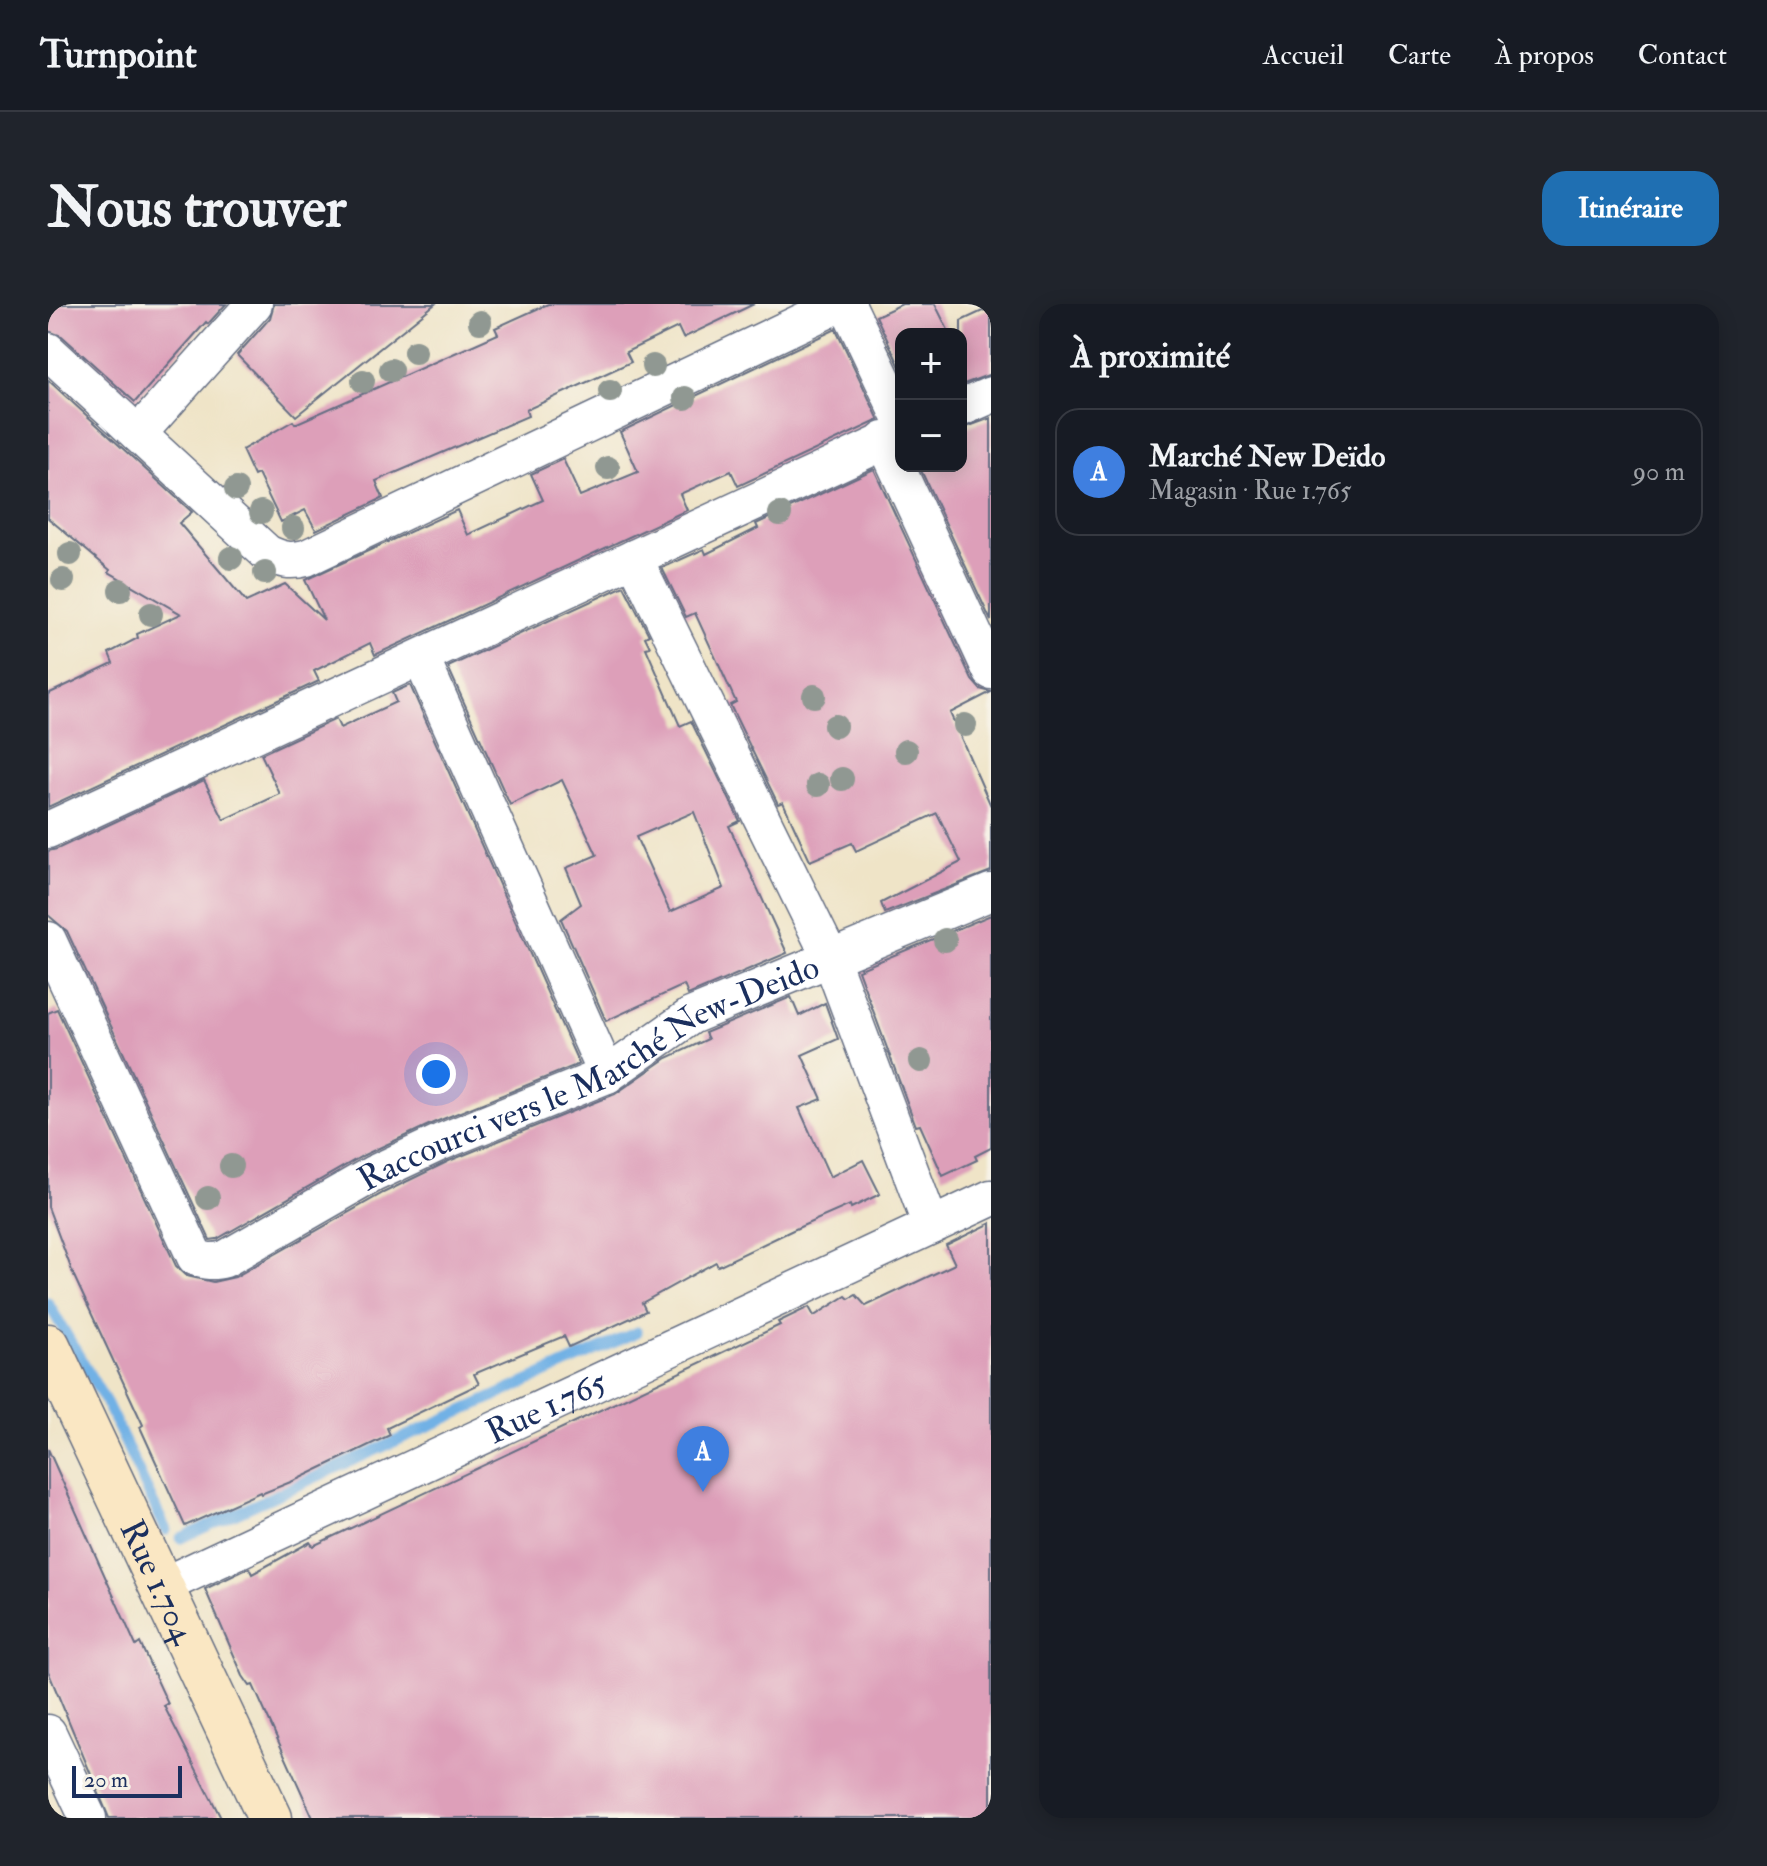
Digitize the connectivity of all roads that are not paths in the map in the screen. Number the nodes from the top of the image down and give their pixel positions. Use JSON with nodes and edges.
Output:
{"nodes":[{"id":1,"x":254,"y":304,"type":"edge"},
{"id":2,"x":840,"y":304,"type":"edge"},
{"id":3,"x":847,"y":304,"type":"edge"},
{"id":4,"x":48,"y":351,"type":"edge"},
{"id":5,"x":991,"y":395,"type":"edge"},
{"id":6,"x":967,"y":405,"type":"edge"},
{"id":7,"x":895,"y":431,"type":"edge"},
{"id":8,"x":138,"y":434,"type":"junction"},
{"id":9,"x":911,"y":472,"type":"edge"},
{"id":10,"x":634,"y":558,"type":"junction"},
{"id":11,"x":421,"y":658,"type":"junction"},
{"id":12,"x":991,"y":671,"type":"edge"},
{"id":13,"x":48,"y":830,"type":"edge"},
{"id":14,"x":991,"y":892,"type":"edge"},
{"id":15,"x":48,"y":940,"type":"edge"},
{"id":16,"x":831,"y":959,"type":"junction"},
{"id":17,"x":607,"y":1075,"type":"junction"},
{"id":18,"x":991,"y":1198,"type":"edge"},
{"id":19,"x":931,"y":1226,"type":"junction"},
{"id":20,"x":48,"y":1346,"type":"edge"},
{"id":21,"x":162,"y":1586,"type":"junction"},
{"id":22,"x":52,"y":1751,"type":"edge"},
{"id":23,"x":88,"y":1818,"type":"edge"},
{"id":24,"x":270,"y":1818,"type":"edge"}],
"edges":[{"from":1,"to":8,"type":"street"},
{"from":2,"to":8,"type":"street"},
{"from":3,"to":7,"type":"street"},
{"from":4,"to":8,"type":"street"},
{"from":5,"to":6,"type":"street"},
{"from":7,"to":10,"type":"street"},
{"from":9,"to":12,"type":"street"},
{"from":10,"to":11,"type":"street"},
{"from":10,"to":16,"type":"street"},
{"from":11,"to":13,"type":"street"},
{"from":11,"to":17,"type":"street"},
{"from":14,"to":16,"type":"street","name":"Raccourci vers le Marché New-Deido"},
{"from":15,"to":17,"type":"street","name":"Raccourci vers le Marché New-Deido"},
{"from":16,"to":17,"type":"street","name":"Raccourci vers le Marché New-Deido"},
{"from":16,"to":19,"type":"street"},
{"from":18,"to":19,"type":"street","name":"Rue 1.765"},
{"from":19,"to":21,"type":"street","name":"Rue 1.765"},
{"from":20,"to":21,"type":"street","name":"Rue 1.704"},
{"from":21,"to":24,"type":"street","name":"Rue 1.704"},
{"from":22,"to":23,"type":"street"}]}
